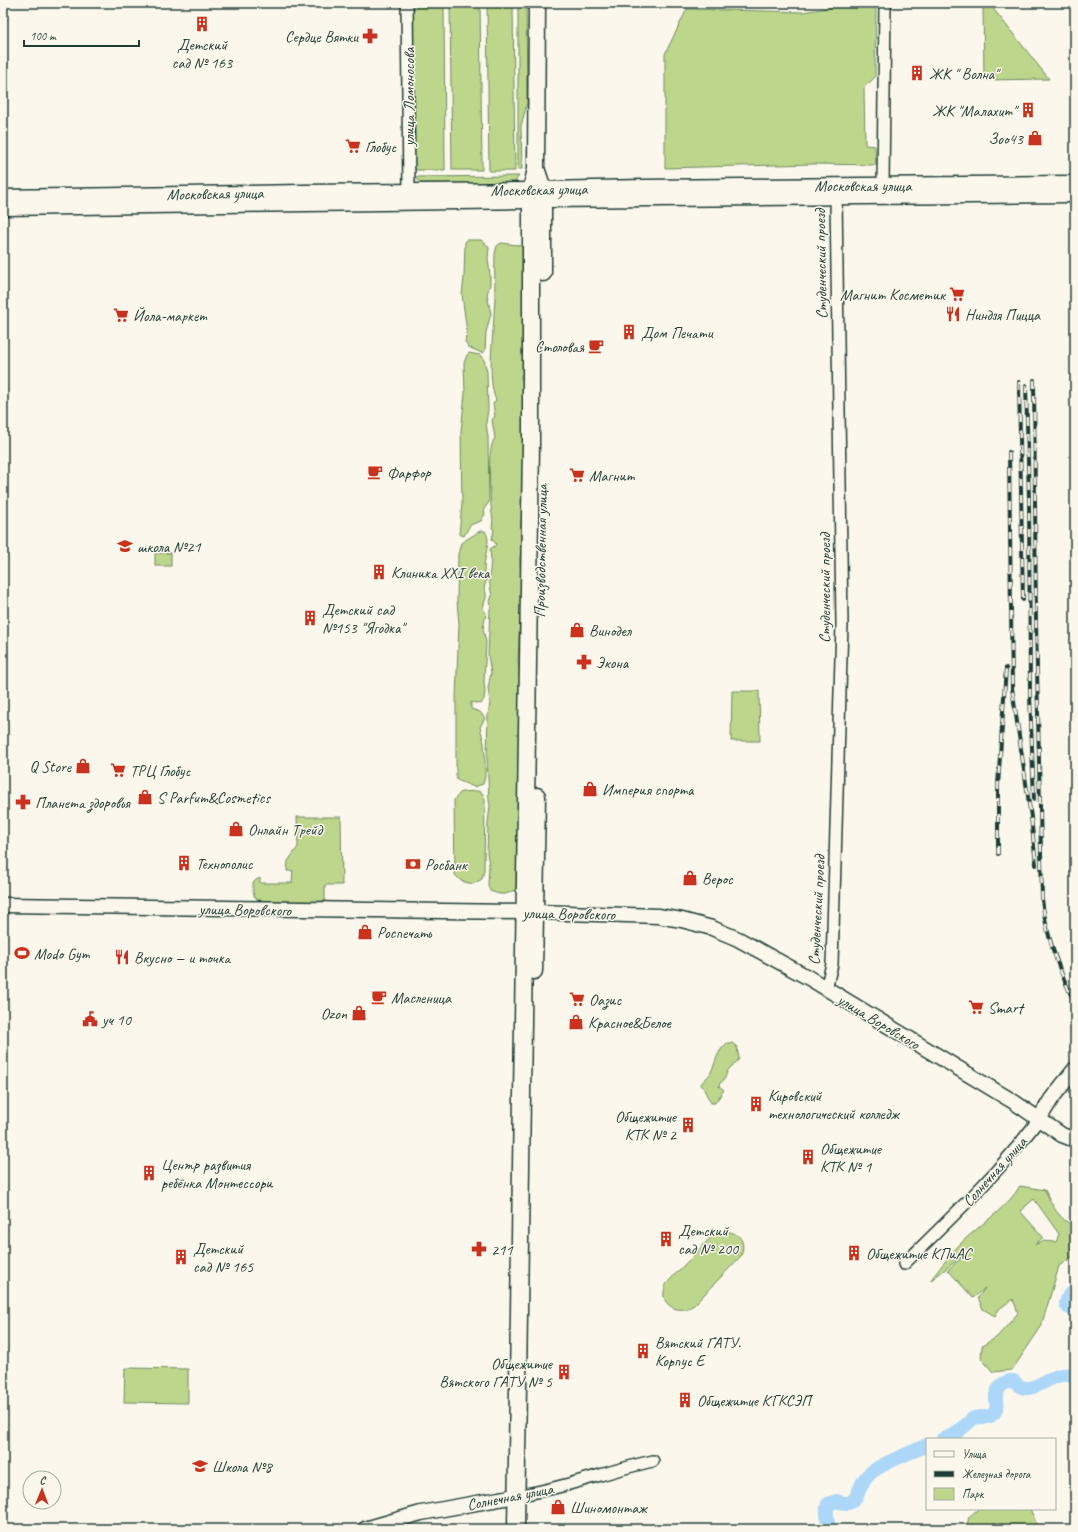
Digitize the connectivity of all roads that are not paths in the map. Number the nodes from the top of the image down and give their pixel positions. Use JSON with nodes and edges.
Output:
{"nodes":[{"id":1,"x":407,"y":3,"type":"edge"},
{"id":2,"x":537,"y":3,"type":"edge"},
{"id":3,"x":885,"y":3,"type":"edge"},
{"id":4,"x":1075,"y":183,"type":"edge"},
{"id":5,"x":883,"y":185,"type":"junction"},
{"id":6,"x":836,"y":191,"type":"junction"},
{"id":7,"x":537,"y":195,"type":"junction"},
{"id":8,"x":1075,"y":195,"type":"edge"},
{"id":9,"x":3,"y":197,"type":"edge"},
{"id":10,"x":409,"y":197,"type":"junction"},
{"id":11,"x":3,"y":208,"type":"edge"},
{"id":12,"x":3,"y":905,"type":"edge"},
{"id":13,"x":530,"y":912,"type":"junction"},
{"id":14,"x":826,"y":989,"type":"junction"},
{"id":15,"x":1075,"y":1069,"type":"edge"},
{"id":16,"x":1039,"y":1119,"type":"junction"},
{"id":17,"x":1075,"y":1140,"type":"edge"},
{"id":18,"x":904,"y":1264,"type":"dead end"},
{"id":19,"x":653,"y":1461,"type":"dead end"},
{"id":20,"x":521,"y":1495,"type":"junction"},
{"id":21,"x":365,"y":1529,"type":"edge"},
{"id":22,"x":516,"y":1529,"type":"edge"},
{"id":23,"x":526,"y":1529,"type":"edge"}],
"edges":[{"from":1,"to":10,"type":"street","name":"улица Ломоносова"},
{"from":2,"to":7,"type":"highway"},
{"from":3,"to":5,"type":"street"},
{"from":4,"to":5,"type":"main road","name":"Московская улица"},
{"from":5,"to":6,"type":"main road","name":"Московская улица"},
{"from":6,"to":7,"type":"main road","name":"Московская улица"},
{"from":6,"to":8,"type":"main road","name":"Московская улица"},
{"from":6,"to":14,"type":"street","name":"Студенческий проезд"},
{"from":7,"to":10,"type":"main road","name":"Московская улица"},
{"from":7,"to":13,"type":"highway","name":"Производственная улица"},
{"from":9,"to":10,"type":"main road","name":"Московская улица"},
{"from":10,"to":11,"type":"main road","name":"Московская улица"},
{"from":12,"to":13,"type":"main road","name":"улица Воровского"},
{"from":13,"to":14,"type":"main road","name":"улица Воровского"},
{"from":13,"to":20,"type":"highway","name":"Производственная улица"},
{"from":14,"to":16,"type":"main road","name":"улица Воровского"},
{"from":15,"to":16,"type":"main road","name":"Солнечная улица"},
{"from":16,"to":17,"type":"main road","name":"улица Воровского"},
{"from":16,"to":18,"type":"street","name":"Солнечная улица"},
{"from":19,"to":20,"type":"street","name":"Солнечная улица"},
{"from":20,"to":21,"type":"main road","name":"Солнечная улица"},
{"from":20,"to":22,"type":"highway"},
{"from":20,"to":23,"type":"highway"}]}
